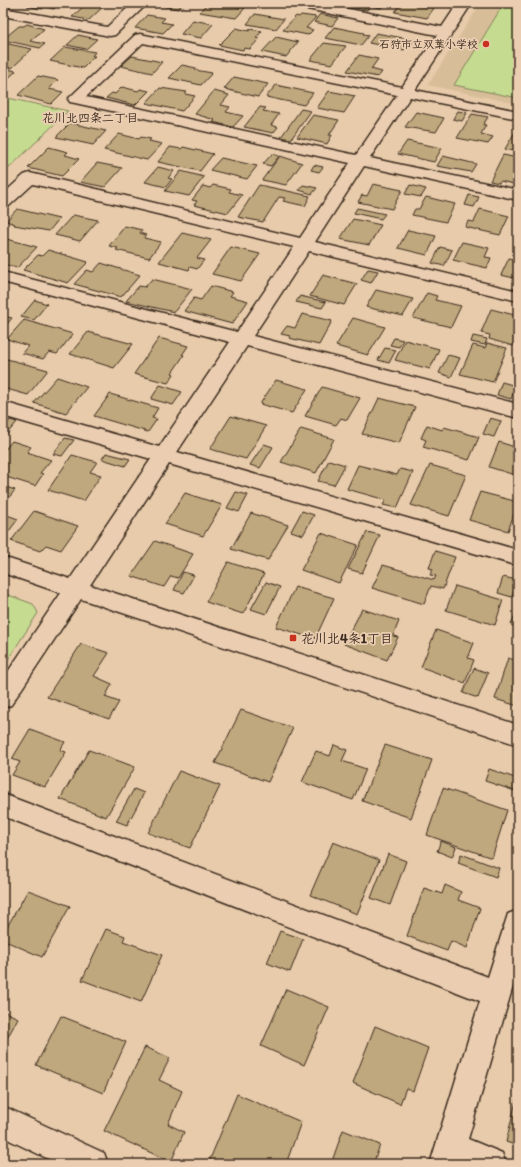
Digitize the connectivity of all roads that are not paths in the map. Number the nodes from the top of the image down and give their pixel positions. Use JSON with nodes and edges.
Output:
{"nodes":[{"id":1,"x":141,"y":3,"type":"edge"},
{"id":2,"x":297,"y":3,"type":"edge"},
{"id":3,"x":464,"y":3,"type":"edge"},
{"id":4,"x":9,"y":13,"type":"edge"},
{"id":5,"x":3,"y":24,"type":"edge"},
{"id":6,"x":445,"y":32,"type":"junction"},
{"id":7,"x":405,"y":92,"type":"junction"},
{"id":8,"x":518,"y":115,"type":"edge"},
{"id":9,"x":360,"y":161,"type":"junction"},
{"id":10,"x":518,"y":195,"type":"edge"},
{"id":11,"x":3,"y":203,"type":"edge"},
{"id":12,"x":304,"y":244,"type":"junction"},
{"id":13,"x":3,"y":277,"type":"edge"},
{"id":14,"x":518,"y":296,"type":"edge"},
{"id":15,"x":241,"y":340,"type":"junction"},
{"id":16,"x":3,"y":410,"type":"edge"},
{"id":17,"x":518,"y":411,"type":"edge"},
{"id":18,"x":163,"y":456,"type":"junction"},
{"id":19,"x":518,"y":558,"type":"edge"},
{"id":20,"x":3,"y":565,"type":"edge"},
{"id":21,"x":75,"y":589,"type":"junction"},
{"id":22,"x":3,"y":698,"type":"edge"},
{"id":23,"x":518,"y":735,"type":"edge"},
{"id":24,"x":3,"y":805,"type":"edge"},
{"id":25,"x":518,"y":923,"type":"edge"},
{"id":26,"x":496,"y":994,"type":"junction"},
{"id":27,"x":3,"y":1121,"type":"edge"},
{"id":28,"x":448,"y":1156,"type":"edge"},
{"id":29,"x":93,"y":1164,"type":"edge"},
{"id":30,"x":491,"y":1164,"type":"edge"}],
"edges":[{"from":1,"to":4,"type":"street"},
{"from":2,"to":6,"type":"street"},
{"from":3,"to":6,"type":"street"},
{"from":4,"to":5,"type":"street"},
{"from":6,"to":7,"type":"street"},
{"from":7,"to":8,"type":"street"},
{"from":7,"to":9,"type":"street"},
{"from":7,"to":9,"type":"street"},
{"from":9,"to":10,"type":"street"},
{"from":9,"to":12,"type":"street"},
{"from":11,"to":12,"type":"street"},
{"from":12,"to":14,"type":"street"},
{"from":12,"to":15,"type":"street"},
{"from":13,"to":15,"type":"street"},
{"from":15,"to":17,"type":"street"},
{"from":15,"to":18,"type":"street"},
{"from":16,"to":18,"type":"street"},
{"from":18,"to":19,"type":"street"},
{"from":18,"to":21,"type":"street"},
{"from":20,"to":21,"type":"street"},
{"from":21,"to":22,"type":"street"},
{"from":21,"to":23,"type":"street"},
{"from":24,"to":26,"type":"street"},
{"from":25,"to":26,"type":"street"},
{"from":26,"to":28,"type":"street"},
{"from":27,"to":29,"type":"street"},
{"from":28,"to":30,"type":"street"}]}
